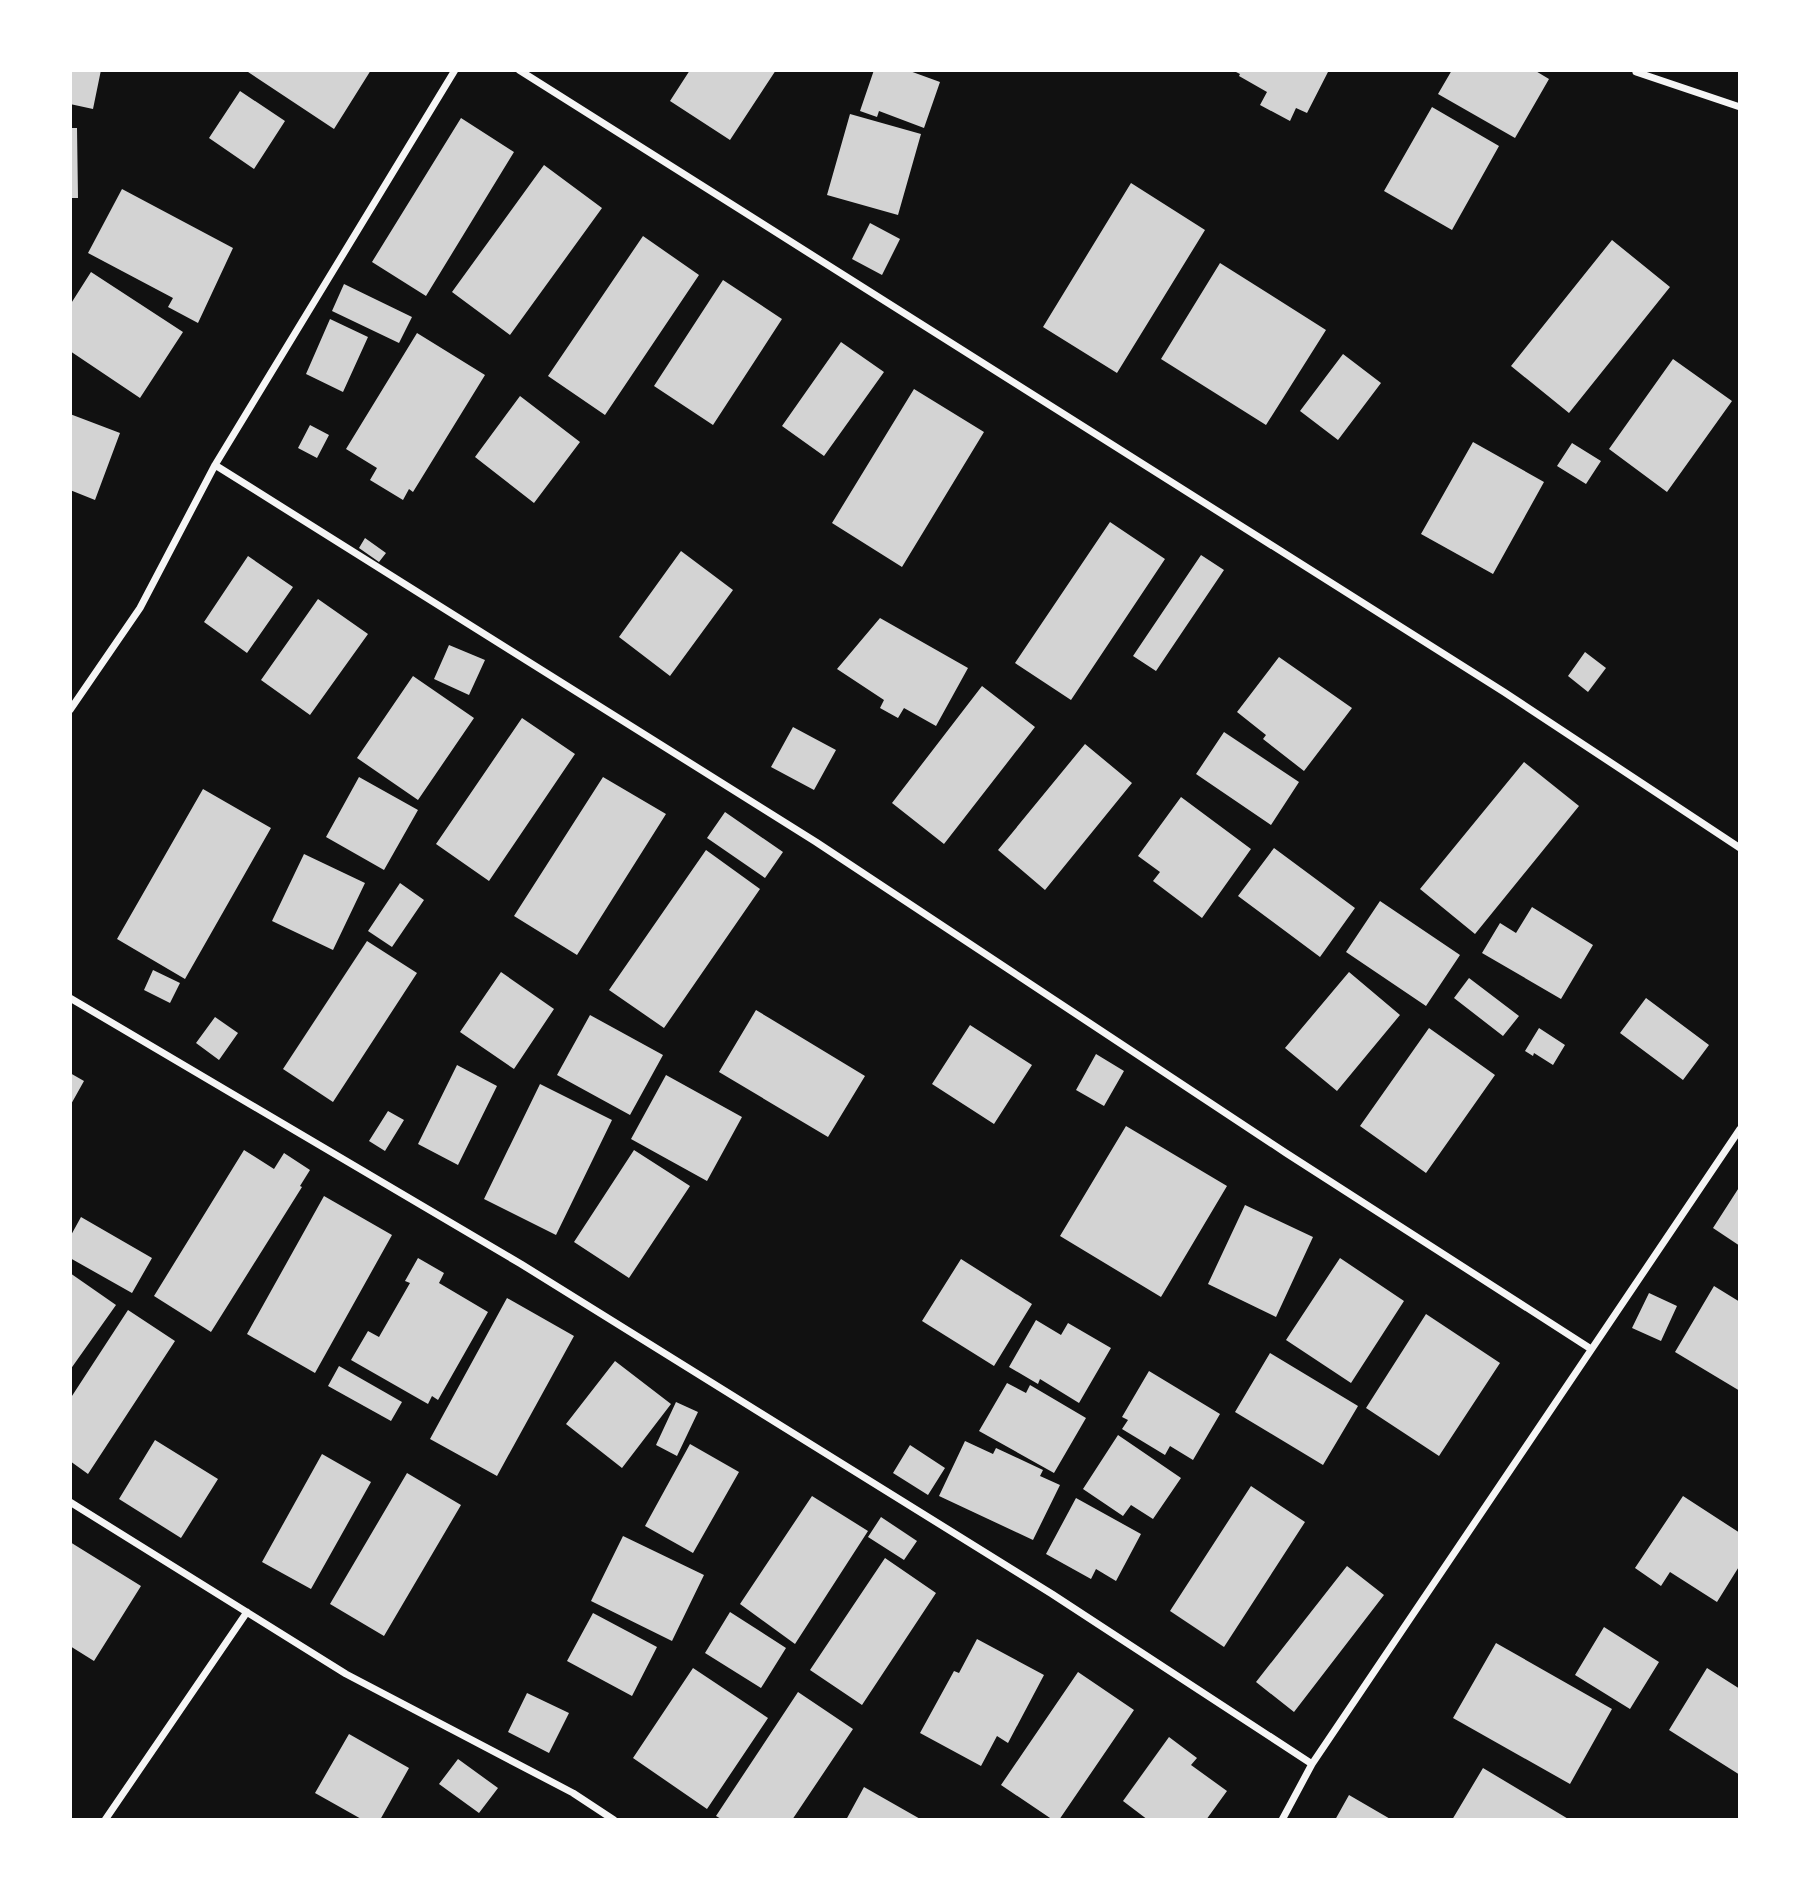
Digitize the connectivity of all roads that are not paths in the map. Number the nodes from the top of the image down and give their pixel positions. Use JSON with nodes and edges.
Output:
{"nodes":[{"id":1,"x":455,"y":70,"type":"edge"},
{"id":2,"x":519,"y":70,"type":"edge"},
{"id":3,"x":1636,"y":72,"type":"edge"},
{"id":4,"x":1740,"y":107,"type":"edge"},
{"id":5,"x":215,"y":465,"type":"junction"},
{"id":6,"x":70,"y":710,"type":"edge"},
{"id":7,"x":1740,"y":848,"type":"edge"},
{"id":8,"x":70,"y":998,"type":"edge"},
{"id":9,"x":1740,"y":1129,"type":"edge"},
{"id":10,"x":1591,"y":1349,"type":"junction"},
{"id":11,"x":70,"y":1502,"type":"edge"},
{"id":12,"x":247,"y":1612,"type":"junction"},
{"id":13,"x":1312,"y":1764,"type":"junction"},
{"id":14,"x":105,"y":1820,"type":"edge"},
{"id":15,"x":614,"y":1820,"type":"edge"},
{"id":16,"x":1282,"y":1820,"type":"edge"}],
"edges":[{"from":1,"to":5,"type":"street"},
{"from":2,"to":7,"type":"street"},
{"from":3,"to":4,"type":"street"},
{"from":5,"to":6,"type":"street"},
{"from":5,"to":10,"type":"street"},
{"from":8,"to":13,"type":"street"},
{"from":9,"to":10,"type":"street"},
{"from":10,"to":13,"type":"street"},
{"from":11,"to":12,"type":"street"},
{"from":12,"to":14,"type":"street"},
{"from":12,"to":15,"type":"street"},
{"from":13,"to":16,"type":"street"}]}
